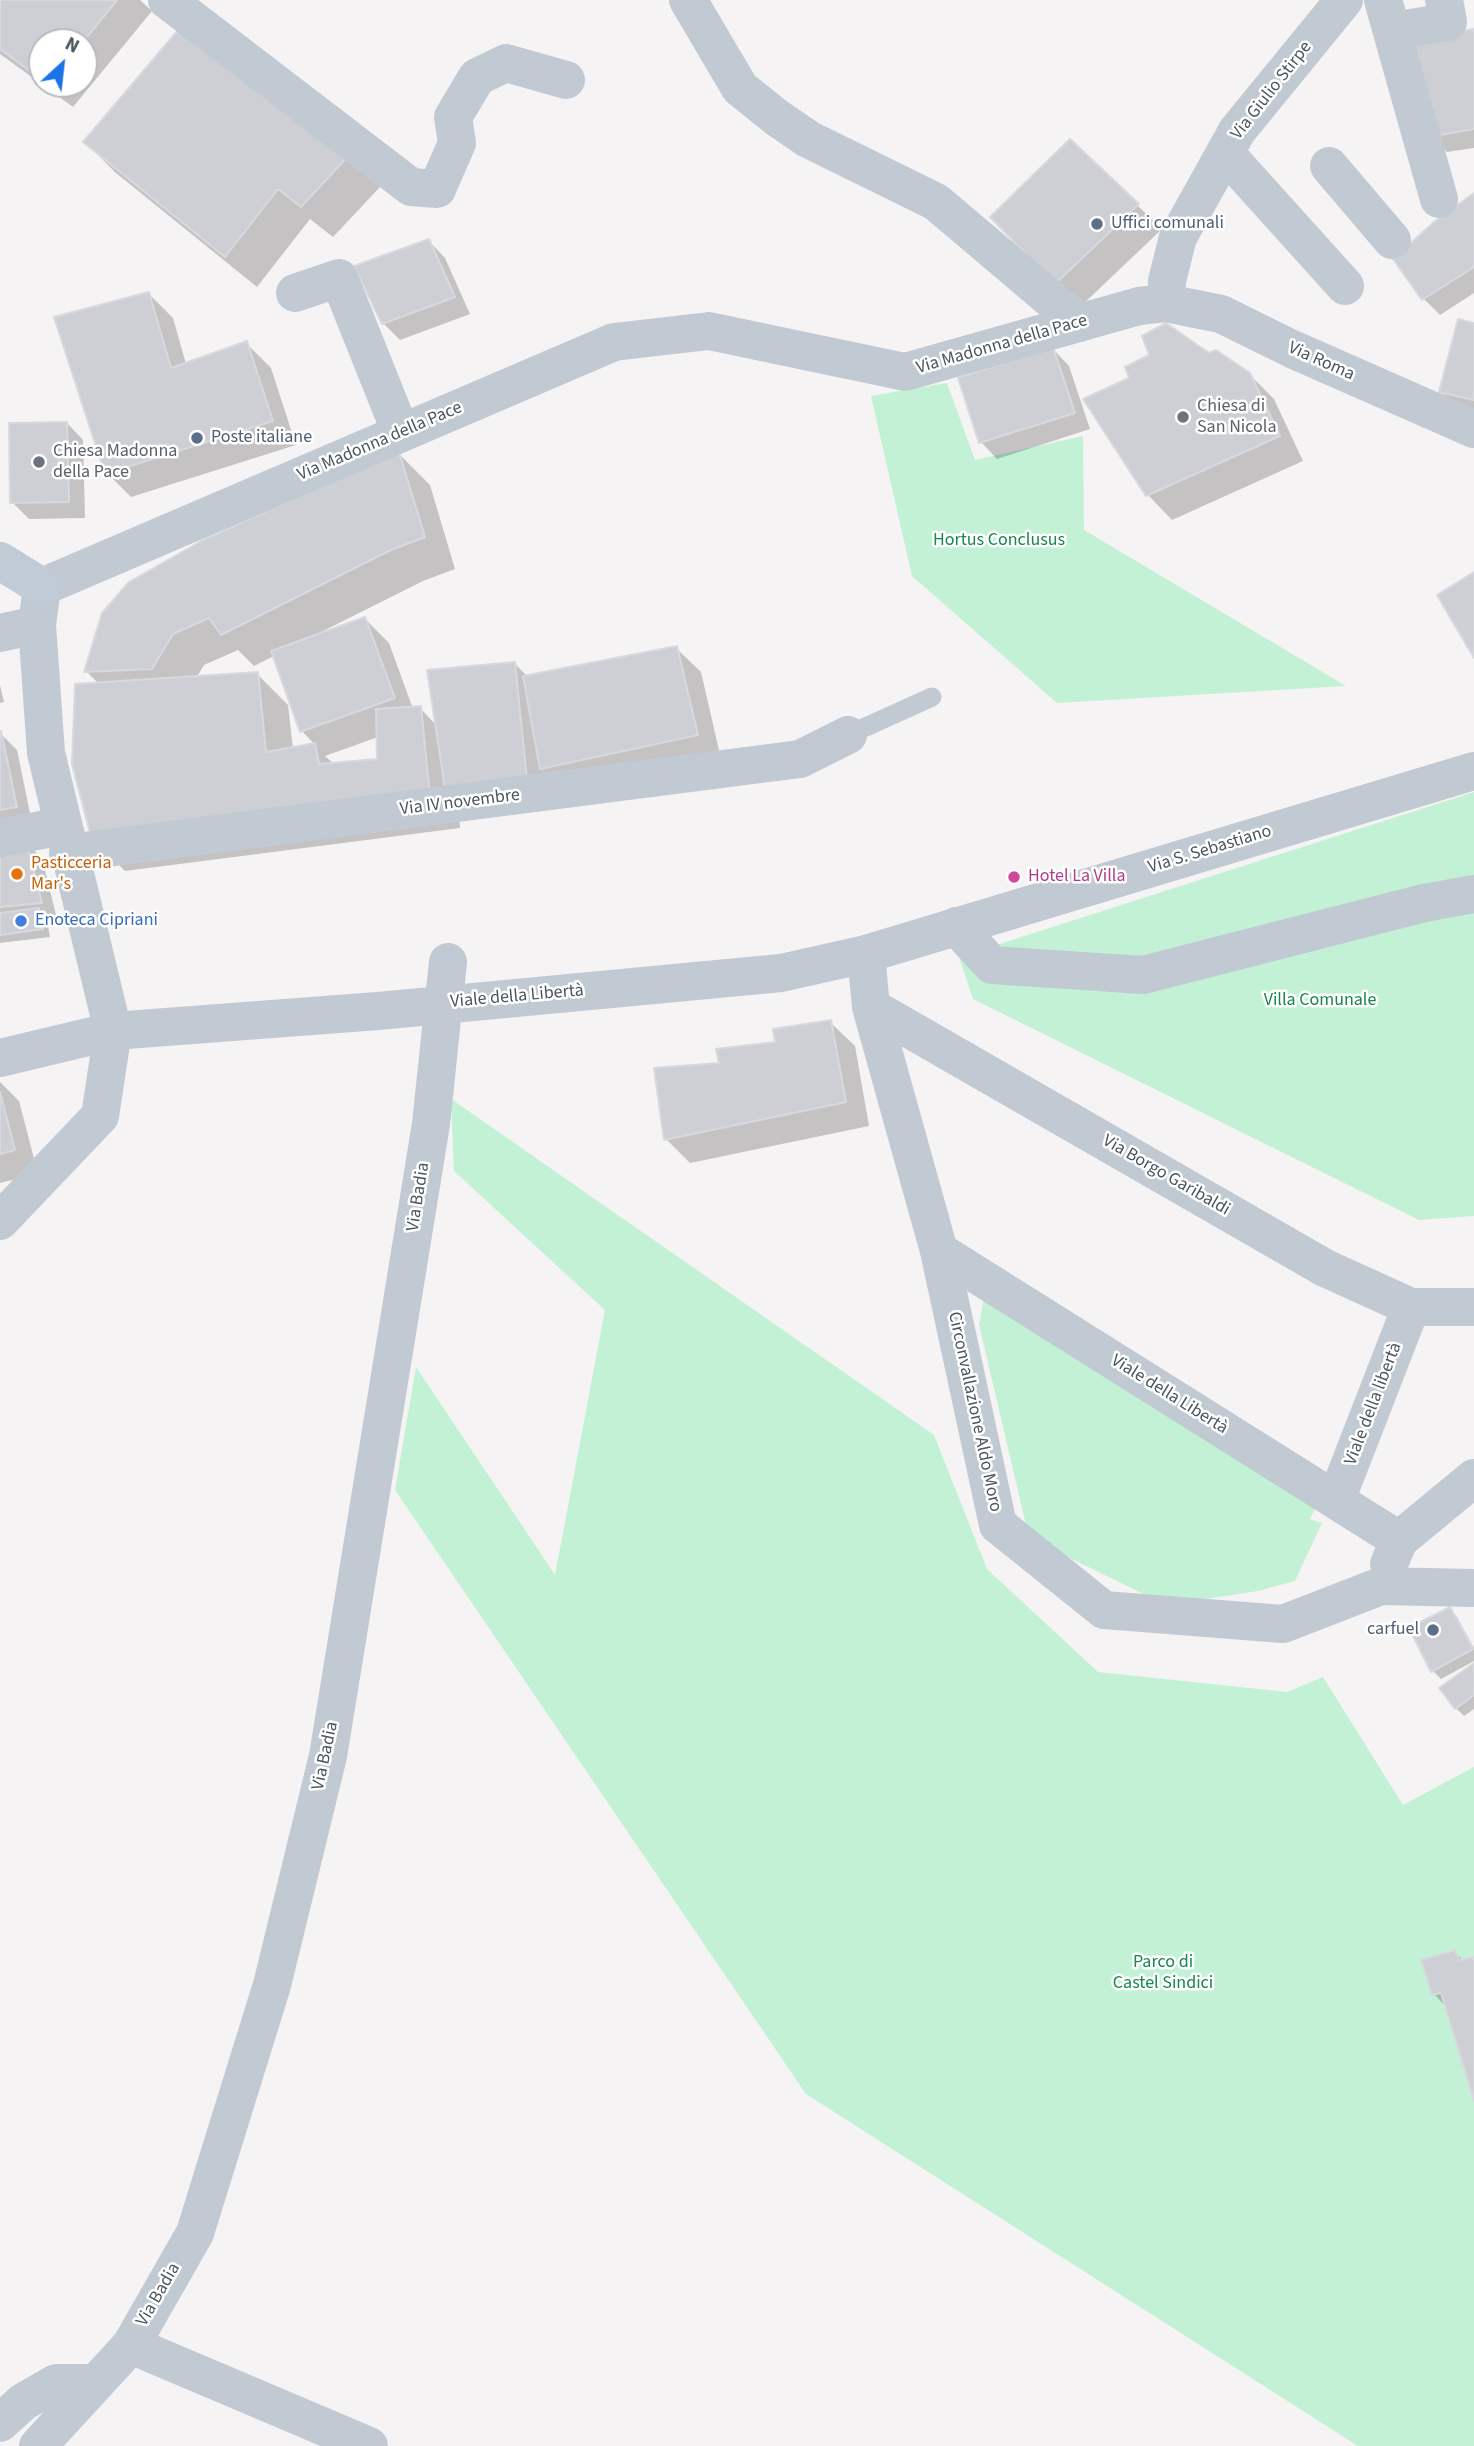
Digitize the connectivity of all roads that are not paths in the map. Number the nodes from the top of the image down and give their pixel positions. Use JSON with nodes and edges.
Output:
{"nodes":[{"id":1,"x":167,"y":0,"type":"edge"},
{"id":2,"x":688,"y":0,"type":"edge"},
{"id":3,"x":1344,"y":0,"type":"edge"},
{"id":4,"x":1444,"y":0,"type":"edge"},
{"id":5,"x":1388,"y":15,"type":"edge"},
{"id":6,"x":566,"y":80,"type":"dead end"},
{"id":7,"x":1225,"y":153,"type":"junction"},
{"id":8,"x":1329,"y":166,"type":"dead end"},
{"id":9,"x":1439,"y":199,"type":"dead end"},
{"id":10,"x":1392,"y":240,"type":"dead end"},
{"id":11,"x":1345,"y":286,"type":"dead end"},
{"id":12,"x":295,"y":293,"type":"dead end"},
{"id":13,"x":1166,"y":303,"type":"junction"},
{"id":14,"x":1079,"y":323,"type":"junction"},
{"id":15,"x":1474,"y":429,"type":"edge"},
{"id":16,"x":401,"y":433,"type":"junction"},
{"id":17,"x":0,"y":561,"type":"edge"},
{"id":18,"x":42,"y":586,"type":"junction"},
{"id":19,"x":37,"y":625,"type":"junction"},
{"id":20,"x":0,"y":633,"type":"edge"},
{"id":21,"x":932,"y":697,"type":"dead end"},
{"id":22,"x":848,"y":735,"type":"joint"},
{"id":23,"x":1474,"y":771,"type":"edge"},
{"id":24,"x":0,"y":838,"type":"edge"},
{"id":25,"x":65,"y":839,"type":"junction"},
{"id":26,"x":1474,"y":894,"type":"edge"},
{"id":27,"x":956,"y":926,"type":"junction"},
{"id":28,"x":866,"y":954,"type":"junction"},
{"id":29,"x":448,"y":962,"type":"dead end"},
{"id":30,"x":442,"y":1003,"type":"junction"},
{"id":31,"x":870,"y":1007,"type":"junction"},
{"id":32,"x":113,"y":1031,"type":"junction"},
{"id":33,"x":0,"y":1058,"type":"edge"},
{"id":34,"x":0,"y":1221,"type":"edge"},
{"id":35,"x":939,"y":1251,"type":"junction"},
{"id":36,"x":1411,"y":1307,"type":"junction"},
{"id":37,"x":1474,"y":1307,"type":"edge"},
{"id":38,"x":1474,"y":1478,"type":"edge"},
{"id":39,"x":1336,"y":1500,"type":"junction"},
{"id":40,"x":1399,"y":1540,"type":"junction"},
{"id":41,"x":1381,"y":1586,"type":"junction"},
{"id":42,"x":1474,"y":1588,"type":"edge"},
{"id":43,"x":131,"y":2345,"type":"junction"},
{"id":44,"x":96,"y":2383,"type":"junction"},
{"id":45,"x":0,"y":2423,"type":"edge"},
{"id":46,"x":38,"y":2446,"type":"edge"},
{"id":47,"x":369,"y":2446,"type":"edge"}],
"edges":[{"from":1,"to":6,"type":"street"},
{"from":2,"to":14,"type":"street"},
{"from":3,"to":7,"type":"street","name":"Via Giulio Stirpe"},
{"from":4,"to":5,"type":"street"},
{"from":5,"to":9,"type":"street"},
{"from":7,"to":11,"type":"street"},
{"from":7,"to":13,"type":"street","name":"Via Giulio Stirpe"},
{"from":8,"to":10,"type":"street"},
{"from":12,"to":16,"type":"street"},
{"from":13,"to":14,"type":"street","name":"Via Madonna della Pace"},
{"from":13,"to":15,"type":"street","name":"Via Roma"},
{"from":14,"to":16,"type":"street","name":"Via Madonna della Pace"},
{"from":16,"to":18,"type":"street","name":"Via Madonna della Pace"},
{"from":17,"to":18,"type":"street"},
{"from":18,"to":19,"type":"street"},
{"from":19,"to":20,"type":"street"},
{"from":19,"to":25,"type":"street"},
{"from":21,"to":22,"type":"lane"},
{"from":22,"to":25,"type":"street","name":"Via IV novembre"},
{"from":23,"to":27,"type":"street","name":"Via S. Sebastiano"},
{"from":24,"to":25,"type":"street","name":"Via IV novembre"},
{"from":25,"to":32,"type":"street"},
{"from":26,"to":27,"type":"street"},
{"from":27,"to":28,"type":"street","name":"Via S. Sebastiano"},
{"from":28,"to":30,"type":"street","name":"Viale della Libertà"},
{"from":28,"to":31,"type":"street"},
{"from":29,"to":30,"type":"street","name":"Via Badia"},
{"from":30,"to":32,"type":"street","name":"Viale della Libertà"},
{"from":30,"to":43,"type":"street","name":"Via Badia"},
{"from":31,"to":35,"type":"street","name":"Circonvallazione Aldo Moro"},
{"from":31,"to":36,"type":"street","name":"Via Borgo Garibaldi"},
{"from":32,"to":33,"type":"street","name":"Viale della Libertà"},
{"from":32,"to":34,"type":"street"},
{"from":35,"to":39,"type":"street","name":"Viale della Libertà"},
{"from":35,"to":41,"type":"street","name":"Circonvallazione Aldo Moro"},
{"from":36,"to":37,"type":"street","name":"Via Borgo Garibaldi"},
{"from":36,"to":39,"type":"street","name":"Viale della libertà"},
{"from":38,"to":40,"type":"street"},
{"from":39,"to":40,"type":"street","name":"Viale della Libertà"},
{"from":40,"to":41,"type":"street"},
{"from":41,"to":42,"type":"street","name":"Circonvallazione Aldo Moro"},
{"from":43,"to":44,"type":"street","name":"Via Badia"},
{"from":43,"to":47,"type":"street"},
{"from":44,"to":45,"type":"street"},
{"from":44,"to":46,"type":"street","name":"Via Badia"}]}
